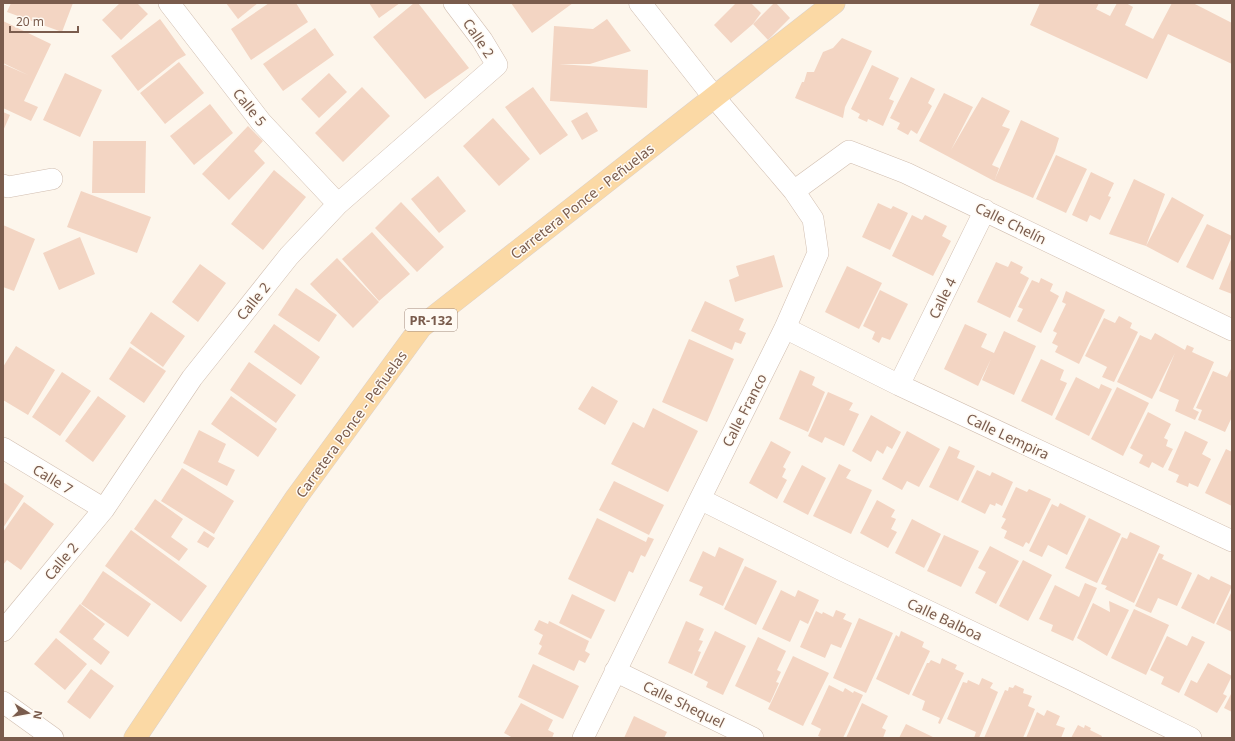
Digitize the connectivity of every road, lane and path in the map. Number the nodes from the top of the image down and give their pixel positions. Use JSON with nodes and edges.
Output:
{"nodes":[{"id":1,"x":169,"y":3,"type":"edge"},
{"id":2,"x":454,"y":3,"type":"edge"},
{"id":3,"x":640,"y":3,"type":"edge"},
{"id":4,"x":834,"y":3,"type":"edge"},
{"id":5,"x":714,"y":97,"type":"junction"},
{"id":6,"x":52,"y":178,"type":"dead end"},
{"id":7,"x":3,"y":184,"type":"edge"},
{"id":8,"x":794,"y":191,"type":"junction"},
{"id":9,"x":338,"y":204,"type":"junction"},
{"id":10,"x":985,"y":210,"type":"junction"},
{"id":11,"x":785,"y":328,"type":"junction"},
{"id":12,"x":1232,"y":330,"type":"edge"},
{"id":13,"x":899,"y":385,"type":"junction"},
{"id":14,"x":3,"y":448,"type":"edge"},
{"id":15,"x":700,"y":498,"type":"junction"},
{"id":16,"x":104,"y":509,"type":"junction"},
{"id":17,"x":1232,"y":541,"type":"edge"},
{"id":18,"x":3,"y":631,"type":"edge"},
{"id":19,"x":615,"y":671,"type":"junction"},
{"id":20,"x":3,"y":702,"type":"edge"},
{"id":21,"x":1187,"y":737,"type":"edge"},
{"id":22,"x":53,"y":738,"type":"edge"},
{"id":23,"x":135,"y":738,"type":"edge"},
{"id":24,"x":583,"y":738,"type":"edge"},
{"id":25,"x":753,"y":738,"type":"edge"}],
"edges":[{"from":1,"to":9,"type":"street","name":"Calle 5"},
{"from":2,"to":9,"type":"street","name":"Calle 2"},
{"from":3,"to":5,"type":"street"},
{"from":4,"to":5,"type":"main road","name":"Carretera Ponce - Peñuelas","number":"PR-132"},
{"from":5,"to":8,"type":"street","name":"Calle Franco"},
{"from":5,"to":23,"type":"main road","name":"Carretera Ponce - Peñuelas","number":"PR-132"},
{"from":6,"to":7,"type":"street"},
{"from":8,"to":10,"type":"street","name":"Calle Chelín"},
{"from":8,"to":11,"type":"street","name":"Calle Franco"},
{"from":9,"to":16,"type":"street","name":"Calle 2"},
{"from":10,"to":12,"type":"street","name":"Calle Chelín"},
{"from":10,"to":13,"type":"street","name":"Calle 4"},
{"from":11,"to":13,"type":"street","name":"Calle Lempira"},
{"from":11,"to":15,"type":"street","name":"Calle Franco"},
{"from":13,"to":17,"type":"street","name":"Calle Lempira"},
{"from":14,"to":16,"type":"street","name":"Calle 7"},
{"from":15,"to":19,"type":"street","name":"Calle Franco"},
{"from":15,"to":21,"type":"street","name":"Calle Balboa"},
{"from":16,"to":18,"type":"street","name":"Calle 2"},
{"from":19,"to":24,"type":"street","name":"Calle Franco"},
{"from":19,"to":25,"type":"street","name":"Calle Shequel"},
{"from":20,"to":22,"type":"street"}]}
